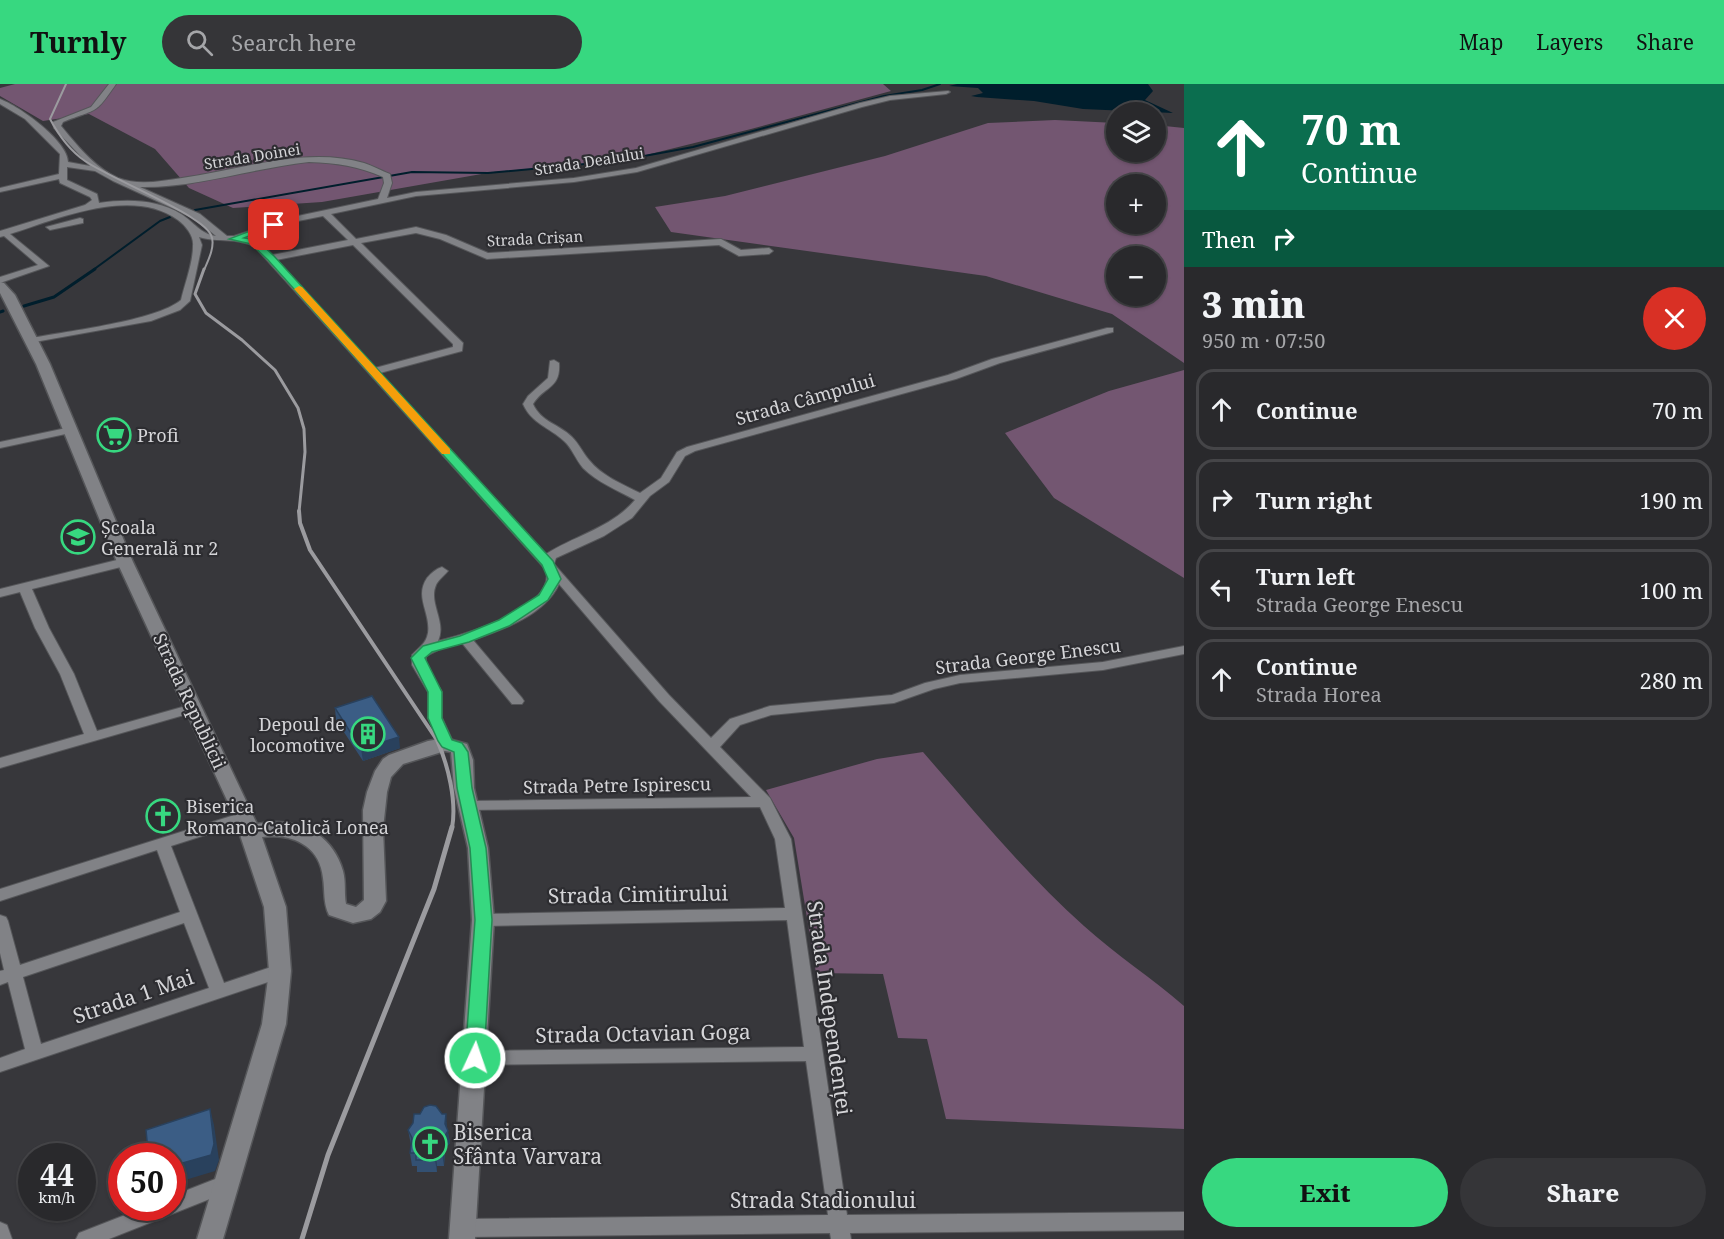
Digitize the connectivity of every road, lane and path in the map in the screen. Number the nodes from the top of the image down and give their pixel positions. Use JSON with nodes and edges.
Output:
{"nodes":[{"id":1,"x":113,"y":84,"type":"edge"},
{"id":2,"x":946,"y":92,"type":"dead end"},
{"id":3,"x":0,"y":101,"type":"edge"},
{"id":4,"x":63,"y":164,"type":"junction"},
{"id":5,"x":98,"y":168,"type":"junction"},
{"id":6,"x":62,"y":176,"type":"junction"},
{"id":7,"x":127,"y":184,"type":"junction"},
{"id":8,"x":0,"y":190,"type":"edge"},
{"id":9,"x":382,"y":200,"type":"junction"},
{"id":10,"x":88,"y":207,"type":"junction"},
{"id":11,"x":325,"y":213,"type":"junction"},
{"id":12,"x":80,"y":221,"type":"dead end"},
{"id":13,"x":190,"y":225,"type":"junction"},
{"id":14,"x":3,"y":236,"type":"edge"},
{"id":15,"x":229,"y":239,"type":"junction"},
{"id":16,"x":355,"y":242,"type":"junction"},
{"id":17,"x":769,"y":250,"type":"dead end"},
{"id":18,"x":271,"y":258,"type":"junction"},
{"id":19,"x":0,"y":280,"type":"edge"},
{"id":20,"x":3,"y":293,"type":"edge"},
{"id":21,"x":1110,"y":330,"type":"dead end"},
{"id":22,"x":32,"y":341,"type":"junction"},
{"id":23,"x":554,"y":363,"type":"dead end"},
{"id":24,"x":374,"y":371,"type":"junction"},
{"id":25,"x":70,"y":430,"type":"junction"},
{"id":26,"x":0,"y":445,"type":"edge"},
{"id":27,"x":641,"y":498,"type":"junction"},
{"id":28,"x":125,"y":562,"type":"junction"},
{"id":29,"x":547,"y":563,"type":"junction"},
{"id":30,"x":442,"y":571,"type":"dead end"},
{"id":31,"x":24,"y":586,"type":"junction"},
{"id":32,"x":0,"y":592,"type":"edge"},
{"id":33,"x":465,"y":639,"type":"junction"},
{"id":34,"x":428,"y":649,"type":"junction"},
{"id":35,"x":1184,"y":650,"type":"edge"},
{"id":36,"x":517,"y":701,"type":"dead end"},
{"id":37,"x":193,"y":708,"type":"junction"},
{"id":38,"x":92,"y":736,"type":"junction"},
{"id":39,"x":447,"y":744,"type":"junction"},
{"id":40,"x":711,"y":748,"type":"junction"},
{"id":41,"x":0,"y":763,"type":"edge"},
{"id":42,"x":759,"y":797,"type":"junction"},
{"id":43,"x":469,"y":806,"type":"junction"},
{"id":44,"x":247,"y":824,"type":"junction"},
{"id":45,"x":162,"y":843,"type":"junction"},
{"id":46,"x":0,"y":895,"type":"edge"},
{"id":47,"x":793,"y":914,"type":"junction"},
{"id":48,"x":189,"y":915,"type":"junction"},
{"id":49,"x":483,"y":920,"type":"junction"},
{"id":50,"x":0,"y":921,"type":"edge"},
{"id":51,"x":280,"y":971,"type":"junction"},
{"id":52,"x":7,"y":976,"type":"edge"},
{"id":53,"x":219,"y":991,"type":"junction"},
{"id":54,"x":35,"y":1053,"type":"junction"},
{"id":55,"x":813,"y":1054,"type":"junction"},
{"id":56,"x":475,"y":1058,"type":"junction"},
{"id":57,"x":0,"y":1065,"type":"edge"},
{"id":58,"x":228,"y":1183,"type":"junction"},
{"id":59,"x":186,"y":1200,"type":"edge"},
{"id":60,"x":132,"y":1221,"type":"edge"},
{"id":61,"x":1184,"y":1221,"type":"edge"},
{"id":62,"x":0,"y":1231,"type":"edge"},
{"id":63,"x":840,"y":1232,"type":"edge"},
{"id":64,"x":463,"y":1233,"type":"edge"},
{"id":65,"x":2,"y":1239,"type":"edge"},
{"id":66,"x":86,"y":1239,"type":"edge"},
{"id":67,"x":210,"y":1239,"type":"edge"}],
"edges":[{"from":1,"to":5,"type":"street"},
{"from":2,"to":9,"type":"street","name":"Strada Dealului"},
{"from":3,"to":4,"type":"street"},
{"from":4,"to":5,"type":"street"},
{"from":4,"to":6,"type":"street"},
{"from":5,"to":7,"type":"street"},
{"from":6,"to":8,"type":"street"},
{"from":6,"to":10,"type":"street"},
{"from":7,"to":9,"type":"street","name":"Strada Doinei"},
{"from":7,"to":15,"type":"street"},
{"from":9,"to":11,"type":"street","name":"Strada Dealului"},
{"from":10,"to":13,"type":"street"},
{"from":10,"to":14,"type":"street"},
{"from":11,"to":15,"type":"street","name":"Strada Dealului"},
{"from":11,"to":16,"type":"street"},
{"from":12,"to":14,"type":"street"},
{"from":13,"to":15,"type":"street"},
{"from":13,"to":22,"type":"street"},
{"from":14,"to":19,"type":"street"},
{"from":15,"to":18,"type":"street"},
{"from":16,"to":17,"type":"street","name":"Strada Crișan"},
{"from":16,"to":18,"type":"street","name":"Strada Crișan"},
{"from":16,"to":24,"type":"street"},
{"from":18,"to":24,"type":"street"},
{"from":20,"to":22,"type":"main road","name":"Strada Republicii"},
{"from":21,"to":27,"type":"street","name":"Strada Câmpului"},
{"from":22,"to":25,"type":"main road","name":"Strada Republicii"},
{"from":23,"to":27,"type":"street"},
{"from":24,"to":29,"type":"street"},
{"from":25,"to":26,"type":"street"},
{"from":25,"to":28,"type":"main road","name":"Strada Republicii"},
{"from":27,"to":29,"type":"street","name":"Strada Câmpului"},
{"from":28,"to":31,"type":"street"},
{"from":28,"to":37,"type":"main road","name":"Strada Republicii"},
{"from":29,"to":33,"type":"street"},
{"from":29,"to":40,"type":"street"},
{"from":30,"to":34,"type":"street"},
{"from":31,"to":32,"type":"street"},
{"from":31,"to":38,"type":"street"},
{"from":33,"to":34,"type":"street"},
{"from":33,"to":36,"type":"street"},
{"from":34,"to":39,"type":"street"},
{"from":35,"to":40,"type":"street","name":"Strada George Enescu"},
{"from":37,"to":38,"type":"street"},
{"from":37,"to":44,"type":"main road","name":"Strada Republicii"},
{"from":38,"to":41,"type":"street"},
{"from":39,"to":43,"type":"main road"},
{"from":39,"to":44,"type":"main road"},
{"from":40,"to":42,"type":"street"},
{"from":42,"to":43,"type":"street","name":"Strada Petre Ispirescu"},
{"from":42,"to":47,"type":"street","name":"Strada Independenței"},
{"from":43,"to":49,"type":"main road"},
{"from":44,"to":45,"type":"street"},
{"from":44,"to":51,"type":"main road","name":"Strada Republicii"},
{"from":45,"to":46,"type":"street"},
{"from":45,"to":48,"type":"street"},
{"from":47,"to":49,"type":"street","name":"Strada Cimitirului"},
{"from":47,"to":55,"type":"street","name":"Strada Independenței"},
{"from":48,"to":52,"type":"street"},
{"from":48,"to":53,"type":"street"},
{"from":49,"to":56,"type":"main road"},
{"from":50,"to":52,"type":"street"},
{"from":51,"to":53,"type":"street","name":"Strada 1 Mai"},
{"from":51,"to":58,"type":"main road","name":"Strada Republicii"},
{"from":52,"to":54,"type":"street"},
{"from":53,"to":54,"type":"street","name":"Strada 1 Mai"},
{"from":54,"to":57,"type":"street","name":"Strada 1 Mai"},
{"from":55,"to":56,"type":"street","name":"Strada Octavian Goga"},
{"from":55,"to":63,"type":"street","name":"Strada Independenței"},
{"from":56,"to":64,"type":"main road"},
{"from":58,"to":59,"type":"street"},
{"from":58,"to":67,"type":"main road","name":"Strada Republicii"},
{"from":60,"to":66,"type":"street"},
{"from":61,"to":63,"type":"street","name":"Strada Stadionului"},
{"from":62,"to":65,"type":"street"},
{"from":63,"to":64,"type":"street","name":"Strada Stadionului"}]}
